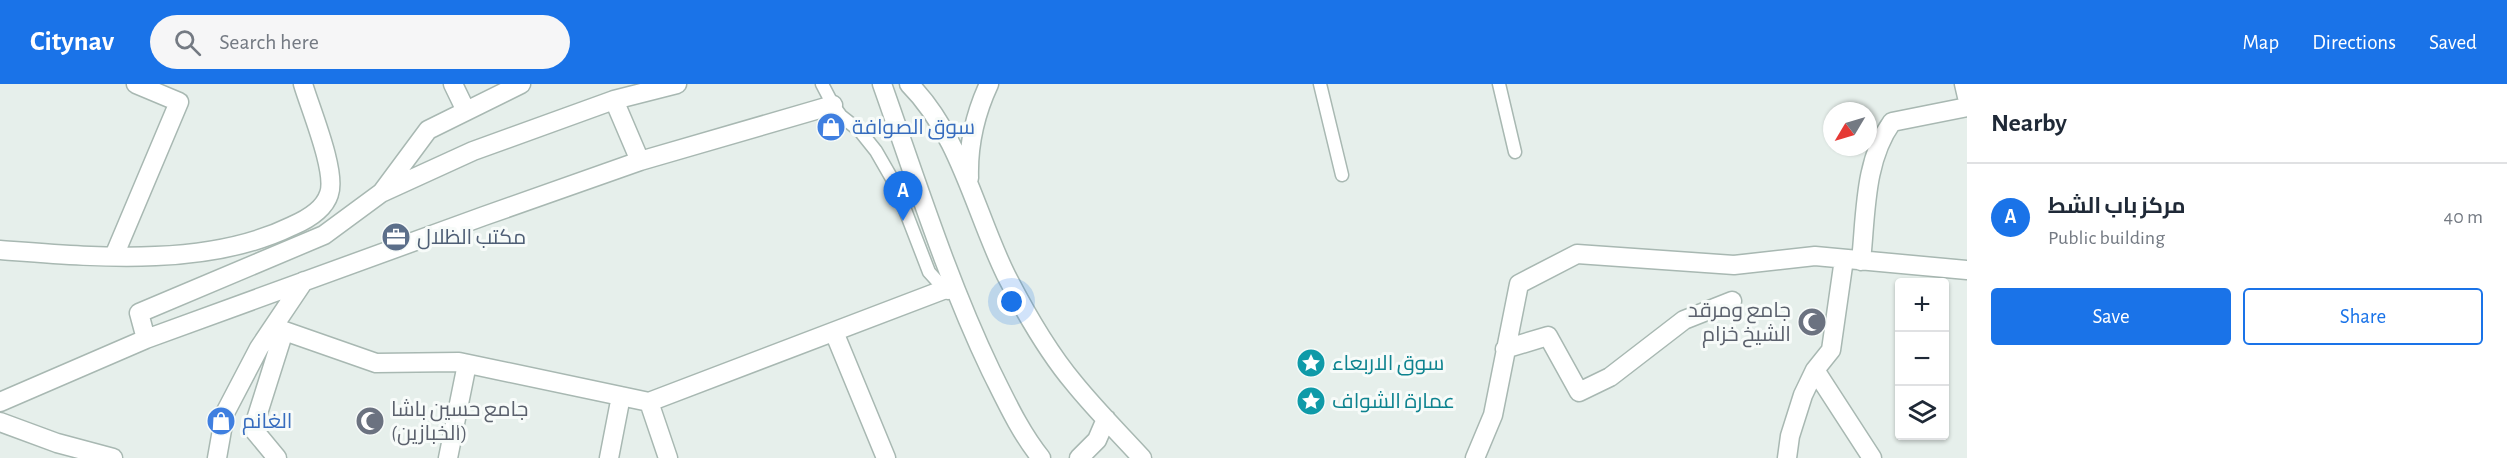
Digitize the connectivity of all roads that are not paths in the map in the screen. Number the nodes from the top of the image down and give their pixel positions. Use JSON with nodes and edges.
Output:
{"nodes":[{"id":1,"x":136,"y":84,"type":"edge"},
{"id":2,"x":303,"y":84,"type":"edge"},
{"id":3,"x":453,"y":84,"type":"edge"},
{"id":4,"x":521,"y":84,"type":"edge"},
{"id":5,"x":677,"y":84,"type":"edge"},
{"id":6,"x":822,"y":84,"type":"edge"},
{"id":7,"x":882,"y":84,"type":"edge"},
{"id":8,"x":909,"y":84,"type":"edge"},
{"id":9,"x":989,"y":84,"type":"edge"},
{"id":10,"x":1320,"y":84,"type":"edge"},
{"id":11,"x":1499,"y":84,"type":"edge"},
{"id":12,"x":1964,"y":84,"type":"edge"},
{"id":13,"x":1967,"y":97,"type":"edge"},
{"id":14,"x":614,"y":100,"type":"junction"},
{"id":15,"x":833,"y":105,"type":"junction"},
{"id":16,"x":1967,"y":107,"type":"edge"},
{"id":17,"x":466,"y":111,"type":"junction"},
{"id":18,"x":1515,"y":152,"type":"dead end"},
{"id":19,"x":640,"y":161,"type":"junction"},
{"id":20,"x":1342,"y":175,"type":"dead end"},
{"id":21,"x":969,"y":186,"type":"junction"},
{"id":22,"x":381,"y":193,"type":"junction"},
{"id":23,"x":0,"y":250,"type":"edge"},
{"id":24,"x":114,"y":256,"type":"junction"},
{"id":25,"x":1853,"y":260,"type":"junction"},
{"id":26,"x":1967,"y":270,"type":"edge"},
{"id":27,"x":304,"y":281,"type":"junction"},
{"id":28,"x":944,"y":290,"type":"junction"},
{"id":29,"x":960,"y":300,"type":"junction"},
{"id":30,"x":1732,"y":301,"type":"dead end"},
{"id":31,"x":278,"y":329,"type":"junction"},
{"id":32,"x":834,"y":332,"type":"junction"},
{"id":33,"x":146,"y":339,"type":"junction"},
{"id":34,"x":1505,"y":350,"type":"junction"},
{"id":35,"x":467,"y":364,"type":"junction"},
{"id":36,"x":1815,"y":370,"type":"junction"},
{"id":37,"x":621,"y":396,"type":"junction"},
{"id":38,"x":0,"y":402,"type":"edge"},
{"id":39,"x":649,"y":402,"type":"junction"},
{"id":40,"x":1106,"y":419,"type":"junction"},
{"id":41,"x":0,"y":422,"type":"edge"},
{"id":42,"x":113,"y":458,"type":"edge"},
{"id":43,"x":217,"y":458,"type":"edge"},
{"id":44,"x":277,"y":458,"type":"edge"},
{"id":45,"x":448,"y":458,"type":"edge"},
{"id":46,"x":609,"y":458,"type":"edge"},
{"id":47,"x":668,"y":458,"type":"edge"},
{"id":48,"x":886,"y":458,"type":"edge"},
{"id":49,"x":1041,"y":458,"type":"edge"},
{"id":50,"x":1079,"y":458,"type":"edge"},
{"id":51,"x":1142,"y":458,"type":"edge"},
{"id":52,"x":1475,"y":458,"type":"edge"},
{"id":53,"x":1787,"y":458,"type":"edge"},
{"id":54,"x":1872,"y":458,"type":"edge"}],
"edges":[{"from":1,"to":24,"type":"street"},
{"from":2,"to":24,"type":"street"},
{"from":3,"to":17,"type":"street"},
{"from":4,"to":17,"type":"street"},
{"from":5,"to":14,"type":"street"},
{"from":6,"to":15,"type":"lane"},
{"from":7,"to":29,"type":"street"},
{"from":8,"to":21,"type":"street"},
{"from":9,"to":21,"type":"street"},
{"from":10,"to":20,"type":"lane"},
{"from":11,"to":18,"type":"lane"},
{"from":12,"to":13,"type":"street"},
{"from":14,"to":19,"type":"street"},
{"from":14,"to":22,"type":"street"},
{"from":15,"to":19,"type":"street"},
{"from":15,"to":28,"type":"lane"},
{"from":16,"to":25,"type":"street"},
{"from":17,"to":22,"type":"street"},
{"from":19,"to":27,"type":"street"},
{"from":21,"to":40,"type":"street"},
{"from":22,"to":33,"type":"street"},
{"from":23,"to":24,"type":"street"},
{"from":25,"to":26,"type":"street"},
{"from":25,"to":34,"type":"street"},
{"from":25,"to":36,"type":"street"},
{"from":27,"to":31,"type":"street"},
{"from":27,"to":33,"type":"street"},
{"from":28,"to":29,"type":"lane"},
{"from":28,"to":32,"type":"street"},
{"from":29,"to":49,"type":"street"},
{"from":30,"to":34,"type":"street"},
{"from":31,"to":35,"type":"street"},
{"from":31,"to":43,"type":"street"},
{"from":31,"to":44,"type":"street"},
{"from":32,"to":39,"type":"street"},
{"from":32,"to":48,"type":"street"},
{"from":33,"to":38,"type":"street"},
{"from":34,"to":52,"type":"street"},
{"from":35,"to":37,"type":"street"},
{"from":35,"to":45,"type":"street"},
{"from":36,"to":53,"type":"street"},
{"from":36,"to":54,"type":"street"},
{"from":37,"to":39,"type":"street"},
{"from":37,"to":46,"type":"street"},
{"from":39,"to":47,"type":"street"},
{"from":40,"to":50,"type":"street"},
{"from":40,"to":51,"type":"street"},
{"from":41,"to":42,"type":"street"}]}
